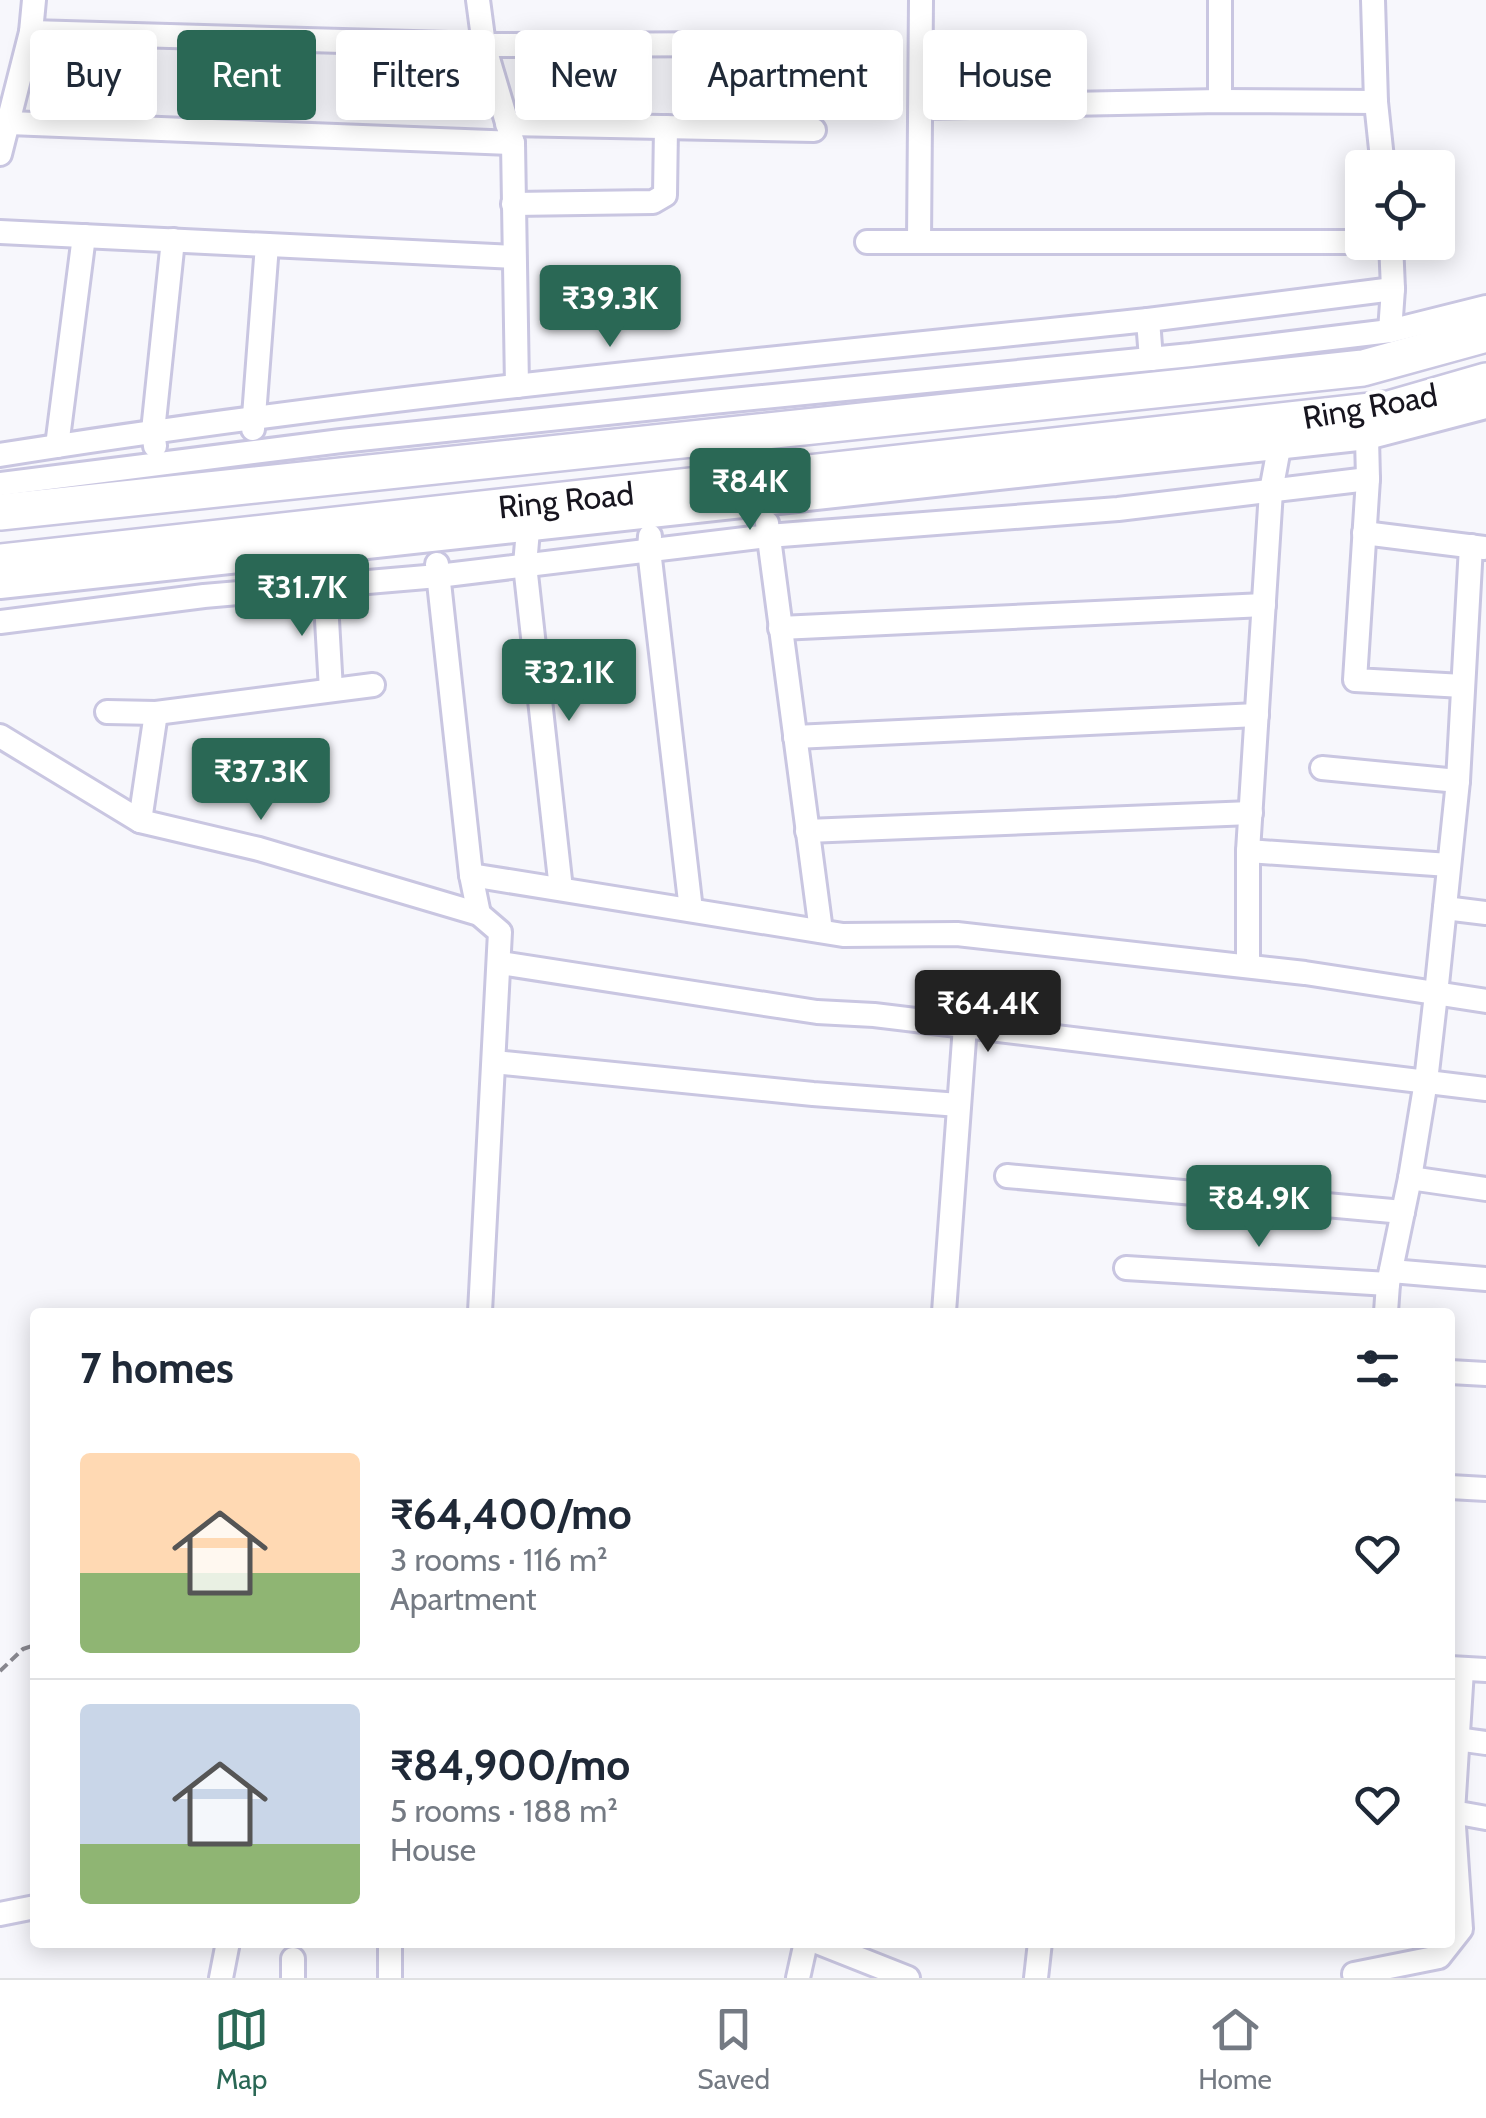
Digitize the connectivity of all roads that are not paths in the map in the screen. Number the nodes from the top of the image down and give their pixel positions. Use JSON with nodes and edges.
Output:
{"nodes":[{"id":1,"x":34,"y":0,"type":"edge"},
{"id":2,"x":478,"y":0,"type":"edge"},
{"id":3,"x":921,"y":0,"type":"edge"},
{"id":4,"x":1220,"y":0,"type":"edge"},
{"id":5,"x":1372,"y":0,"type":"edge"},
{"id":6,"x":31,"y":30,"type":"edge"},
{"id":7,"x":482,"y":30,"type":"edge"},
{"id":8,"x":30,"y":36,"type":"edge"},
{"id":9,"x":157,"y":36,"type":"edge"},
{"id":10,"x":336,"y":41,"type":"edge"},
{"id":11,"x":672,"y":44,"type":"edge"},
{"id":12,"x":495,"y":45,"type":"edge"},
{"id":13,"x":495,"y":82,"type":"edge"},
{"id":14,"x":1220,"y":101,"type":"junction"},
{"id":15,"x":1376,"y":102,"type":"junction"},
{"id":16,"x":922,"y":107,"type":"junction"},
{"id":17,"x":9,"y":122,"type":"junction"},
{"id":18,"x":666,"y":127,"type":"junction"},
{"id":19,"x":814,"y":130,"type":"dead end"},
{"id":20,"x":510,"y":133,"type":"junction"},
{"id":21,"x":1381,"y":150,"type":"edge"},
{"id":22,"x":0,"y":154,"type":"edge"},
{"id":23,"x":513,"y":204,"type":"junction"},
{"id":24,"x":0,"y":232,"type":"edge"},
{"id":25,"x":84,"y":236,"type":"junction"},
{"id":26,"x":172,"y":240,"type":"junction"},
{"id":27,"x":867,"y":242,"type":"dead end"},
{"id":28,"x":919,"y":242,"type":"junction"},
{"id":29,"x":1345,"y":242,"type":"edge"},
{"id":30,"x":267,"y":245,"type":"junction"},
{"id":31,"x":514,"y":258,"type":"junction"},
{"id":32,"x":1391,"y":260,"type":"edge"},
{"id":33,"x":1393,"y":289,"type":"junction"},
{"id":34,"x":1486,"y":307,"type":"edge"},
{"id":35,"x":1148,"y":320,"type":"junction"},
{"id":36,"x":1390,"y":332,"type":"junction"},
{"id":37,"x":1486,"y":334,"type":"edge"},
{"id":38,"x":895,"y":347,"type":"junction"},
{"id":39,"x":1151,"y":359,"type":"junction"},
{"id":40,"x":759,"y":361,"type":"junction"},
{"id":41,"x":1486,"y":382,"type":"edge"},
{"id":42,"x":900,"y":383,"type":"junction"},
{"id":43,"x":517,"y":386,"type":"junction"},
{"id":44,"x":764,"y":396,"type":"junction"},
{"id":45,"x":1486,"y":407,"type":"edge"},
{"id":46,"x":254,"y":418,"type":"junction"},
{"id":47,"x":153,"y":431,"type":"junction"},
{"id":48,"x":1367,"y":438,"type":"junction"},
{"id":49,"x":57,"y":446,"type":"junction"},
{"id":50,"x":1279,"y":448,"type":"junction"},
{"id":51,"x":250,"y":453,"type":"junction"},
{"id":52,"x":0,"y":455,"type":"edge"},
{"id":53,"x":157,"y":464,"type":"junction"},
{"id":54,"x":1368,"y":479,"type":"junction"},
{"id":55,"x":0,"y":484,"type":"edge"},
{"id":56,"x":1271,"y":490,"type":"junction"},
{"id":57,"x":765,"y":505,"type":"junction"},
{"id":58,"x":0,"y":512,"type":"edge"},
{"id":59,"x":652,"y":517,"type":"junction"},
{"id":60,"x":528,"y":530,"type":"junction"},
{"id":61,"x":1364,"y":533,"type":"junction"},
{"id":62,"x":768,"y":536,"type":"junction"},
{"id":63,"x":434,"y":540,"type":"junction"},
{"id":64,"x":1479,"y":548,"type":"edge"},
{"id":65,"x":648,"y":550,"type":"junction"},
{"id":66,"x":0,"y":562,"type":"edge"},
{"id":67,"x":525,"y":565,"type":"junction"},
{"id":68,"x":438,"y":576,"type":"junction"},
{"id":69,"x":325,"y":585,"type":"junction"},
{"id":70,"x":0,"y":587,"type":"edge"},
{"id":71,"x":1264,"y":606,"type":"junction"},
{"id":72,"x":0,"y":622,"type":"edge"},
{"id":73,"x":780,"y":628,"type":"junction"},
{"id":74,"x":1476,"y":634,"type":"edge"},
{"id":75,"x":373,"y":684,"type":"dead end"},
{"id":76,"x":1463,"y":686,"type":"junction"},
{"id":77,"x":331,"y":690,"type":"junction"},
{"id":78,"x":107,"y":712,"type":"dead end"},
{"id":79,"x":156,"y":714,"type":"junction"},
{"id":80,"x":1257,"y":715,"type":"junction"},
{"id":81,"x":0,"y":736,"type":"edge"},
{"id":82,"x":795,"y":737,"type":"junction"},
{"id":83,"x":1322,"y":768,"type":"dead end"},
{"id":84,"x":1458,"y":781,"type":"junction"},
{"id":85,"x":1251,"y":813,"type":"junction"},
{"id":86,"x":140,"y":821,"type":"junction"},
{"id":87,"x":808,"y":830,"type":"junction"},
{"id":88,"x":1248,"y":851,"type":"junction"},
{"id":89,"x":1450,"y":865,"type":"junction"},
{"id":90,"x":471,"y":875,"type":"junction"},
{"id":91,"x":561,"y":890,"type":"junction"},
{"id":92,"x":446,"y":904,"type":"junction"},
{"id":93,"x":1445,"y":908,"type":"junction"},
{"id":94,"x":690,"y":910,"type":"junction"},
{"id":95,"x":1486,"y":913,"type":"edge"},
{"id":96,"x":479,"y":914,"type":"junction"},
{"id":97,"x":821,"y":931,"type":"junction"},
{"id":98,"x":500,"y":963,"type":"junction"},
{"id":99,"x":1248,"y":966,"type":"junction"},
{"id":100,"x":1436,"y":994,"type":"junction"},
{"id":101,"x":1486,"y":1001,"type":"edge"},
{"id":102,"x":965,"y":1026,"type":"junction"},
{"id":103,"x":494,"y":1062,"type":"junction"},
{"id":104,"x":1426,"y":1081,"type":"junction"},
{"id":105,"x":1486,"y":1090,"type":"edge"},
{"id":106,"x":959,"y":1105,"type":"junction"},
{"id":107,"x":1007,"y":1176,"type":"dead end"},
{"id":108,"x":1410,"y":1178,"type":"junction"},
{"id":109,"x":1486,"y":1188,"type":"edge"},
{"id":110,"x":1403,"y":1212,"type":"junction"},
{"id":111,"x":1126,"y":1268,"type":"dead end"},
{"id":112,"x":1390,"y":1278,"type":"junction"},
{"id":113,"x":1486,"y":1279,"type":"edge"},
{"id":114,"x":480,"y":1308,"type":"edge"},
{"id":115,"x":944,"y":1308,"type":"edge"},
{"id":116,"x":1386,"y":1308,"type":"edge"},
{"id":117,"x":1455,"y":1372,"type":"edge"},
{"id":118,"x":1486,"y":1374,"type":"edge"},
{"id":119,"x":1455,"y":1486,"type":"edge"},
{"id":120,"x":1486,"y":1489,"type":"edge"},
{"id":121,"x":1466,"y":1669,"type":"edge"},
{"id":122,"x":1458,"y":1739,"type":"junction"},
{"id":123,"x":1486,"y":1743,"type":"edge"},
{"id":124,"x":1455,"y":1783,"type":"edge"},
{"id":125,"x":1455,"y":1812,"type":"edge"},
{"id":126,"x":1486,"y":1818,"type":"edge"},
{"id":127,"x":1455,"y":1872,"type":"edge"},
{"id":128,"x":30,"y":1908,"type":"edge"},
{"id":129,"x":0,"y":1914,"type":"edge"},
{"id":130,"x":1455,"y":1937,"type":"edge"},
{"id":131,"x":227,"y":1948,"type":"edge"},
{"id":132,"x":390,"y":1948,"type":"edge"},
{"id":133,"x":805,"y":1948,"type":"edge"},
{"id":134,"x":832,"y":1948,"type":"edge"},
{"id":135,"x":1039,"y":1948,"type":"edge"},
{"id":136,"x":1446,"y":1948,"type":"edge"},
{"id":137,"x":222,"y":1978,"type":"edge"},
{"id":138,"x":390,"y":1978,"type":"edge"},
{"id":139,"x":798,"y":1978,"type":"edge"},
{"id":140,"x":908,"y":1978,"type":"edge"},
{"id":141,"x":1036,"y":1978,"type":"edge"},
{"id":142,"x":1355,"y":1978,"type":"edge"}],
"edges":[{"from":1,"to":6,"type":"street"},
{"from":2,"to":7,"type":"street"},
{"from":3,"to":16,"type":"street"},
{"from":4,"to":14,"type":"street"},
{"from":5,"to":15,"type":"street"},
{"from":8,"to":17,"type":"street"},
{"from":9,"to":10,"type":"street"},
{"from":11,"to":12,"type":"street"},
{"from":13,"to":20,"type":"street"},
{"from":14,"to":15,"type":"street"},
{"from":14,"to":16,"type":"street"},
{"from":15,"to":21,"type":"street"},
{"from":16,"to":28,"type":"street"},
{"from":17,"to":20,"type":"street"},
{"from":17,"to":22,"type":"street"},
{"from":18,"to":19,"type":"street"},
{"from":18,"to":20,"type":"street"},
{"from":18,"to":23,"type":"street"},
{"from":20,"to":23,"type":"street"},
{"from":23,"to":31,"type":"street"},
{"from":24,"to":25,"type":"street"},
{"from":25,"to":26,"type":"street"},
{"from":25,"to":49,"type":"street"},
{"from":26,"to":30,"type":"street"},
{"from":26,"to":47,"type":"street"},
{"from":27,"to":28,"type":"street"},
{"from":28,"to":29,"type":"street"},
{"from":30,"to":31,"type":"street"},
{"from":30,"to":46,"type":"street"},
{"from":31,"to":43,"type":"street"},
{"from":32,"to":33,"type":"street"},
{"from":33,"to":35,"type":"street"},
{"from":33,"to":36,"type":"street"},
{"from":34,"to":36,"type":"street"},
{"from":35,"to":38,"type":"street"},
{"from":35,"to":39,"type":"street"},
{"from":36,"to":39,"type":"street"},
{"from":37,"to":58,"type":"highway","name":"Ring Road"},
{"from":38,"to":40,"type":"street"},
{"from":38,"to":42,"type":"street"},
{"from":39,"to":42,"type":"street"},
{"from":40,"to":43,"type":"street"},
{"from":40,"to":44,"type":"street"},
{"from":41,"to":66,"type":"highway","name":"Ring Road"},
{"from":42,"to":44,"type":"street"},
{"from":43,"to":46,"type":"street"},
{"from":44,"to":51,"type":"street"},
{"from":45,"to":48,"type":"street"},
{"from":46,"to":47,"type":"street"},
{"from":46,"to":51,"type":"street"},
{"from":47,"to":49,"type":"street"},
{"from":47,"to":53,"type":"street"},
{"from":48,"to":50,"type":"street"},
{"from":48,"to":54,"type":"street"},
{"from":49,"to":52,"type":"street"},
{"from":50,"to":56,"type":"street"},
{"from":50,"to":57,"type":"street"},
{"from":51,"to":53,"type":"street"},
{"from":53,"to":55,"type":"street"},
{"from":54,"to":56,"type":"street"},
{"from":54,"to":61,"type":"street"},
{"from":56,"to":62,"type":"street"},
{"from":56,"to":71,"type":"street"},
{"from":57,"to":59,"type":"street"},
{"from":57,"to":62,"type":"street"},
{"from":59,"to":60,"type":"street"},
{"from":59,"to":65,"type":"street"},
{"from":60,"to":63,"type":"street"},
{"from":60,"to":67,"type":"street"},
{"from":61,"to":64,"type":"street"},
{"from":61,"to":76,"type":"street"},
{"from":62,"to":65,"type":"street"},
{"from":62,"to":73,"type":"street"},
{"from":63,"to":68,"type":"street"},
{"from":63,"to":70,"type":"street"},
{"from":64,"to":74,"type":"street"},
{"from":65,"to":67,"type":"street"},
{"from":65,"to":94,"type":"street"},
{"from":67,"to":68,"type":"street"},
{"from":67,"to":91,"type":"street"},
{"from":68,"to":69,"type":"street"},
{"from":68,"to":90,"type":"street"},
{"from":69,"to":72,"type":"street"},
{"from":69,"to":77,"type":"street"},
{"from":71,"to":73,"type":"street"},
{"from":71,"to":80,"type":"street"},
{"from":73,"to":82,"type":"street"},
{"from":74,"to":76,"type":"street"},
{"from":75,"to":77,"type":"street"},
{"from":76,"to":84,"type":"street"},
{"from":77,"to":79,"type":"street"},
{"from":78,"to":79,"type":"street"},
{"from":79,"to":86,"type":"street"},
{"from":80,"to":82,"type":"street"},
{"from":80,"to":85,"type":"street"},
{"from":81,"to":86,"type":"street"},
{"from":82,"to":87,"type":"street"},
{"from":83,"to":84,"type":"street"},
{"from":84,"to":89,"type":"street"},
{"from":85,"to":87,"type":"street"},
{"from":85,"to":88,"type":"street"},
{"from":86,"to":92,"type":"street"},
{"from":87,"to":97,"type":"street"},
{"from":88,"to":89,"type":"street"},
{"from":88,"to":99,"type":"street"},
{"from":89,"to":93,"type":"street"},
{"from":90,"to":91,"type":"street"},
{"from":90,"to":92,"type":"street"},
{"from":90,"to":96,"type":"street"},
{"from":91,"to":94,"type":"street"},
{"from":92,"to":96,"type":"street"},
{"from":93,"to":95,"type":"street"},
{"from":93,"to":100,"type":"street"},
{"from":94,"to":97,"type":"street"},
{"from":96,"to":98,"type":"street"},
{"from":97,"to":99,"type":"street"},
{"from":98,"to":102,"type":"street"},
{"from":98,"to":103,"type":"street"},
{"from":99,"to":100,"type":"street"},
{"from":100,"to":101,"type":"street"},
{"from":100,"to":104,"type":"street"},
{"from":102,"to":104,"type":"street"},
{"from":102,"to":106,"type":"street"},
{"from":103,"to":106,"type":"street"},
{"from":103,"to":114,"type":"street"},
{"from":104,"to":105,"type":"street"},
{"from":104,"to":108,"type":"street"},
{"from":106,"to":115,"type":"street"},
{"from":107,"to":110,"type":"street"},
{"from":108,"to":109,"type":"street"},
{"from":108,"to":110,"type":"street"},
{"from":110,"to":112,"type":"street"},
{"from":111,"to":112,"type":"street"},
{"from":112,"to":113,"type":"street"},
{"from":112,"to":116,"type":"street"},
{"from":117,"to":118,"type":"street"},
{"from":119,"to":120,"type":"street"},
{"from":121,"to":122,"type":"street"},
{"from":122,"to":123,"type":"street"},
{"from":122,"to":124,"type":"street"},
{"from":125,"to":126,"type":"street"},
{"from":127,"to":130,"type":"street"},
{"from":128,"to":129,"type":"street"},
{"from":131,"to":137,"type":"street"},
{"from":132,"to":138,"type":"street"},
{"from":133,"to":139,"type":"street"},
{"from":134,"to":140,"type":"street"},
{"from":135,"to":141,"type":"street"},
{"from":136,"to":142,"type":"street"}]}
